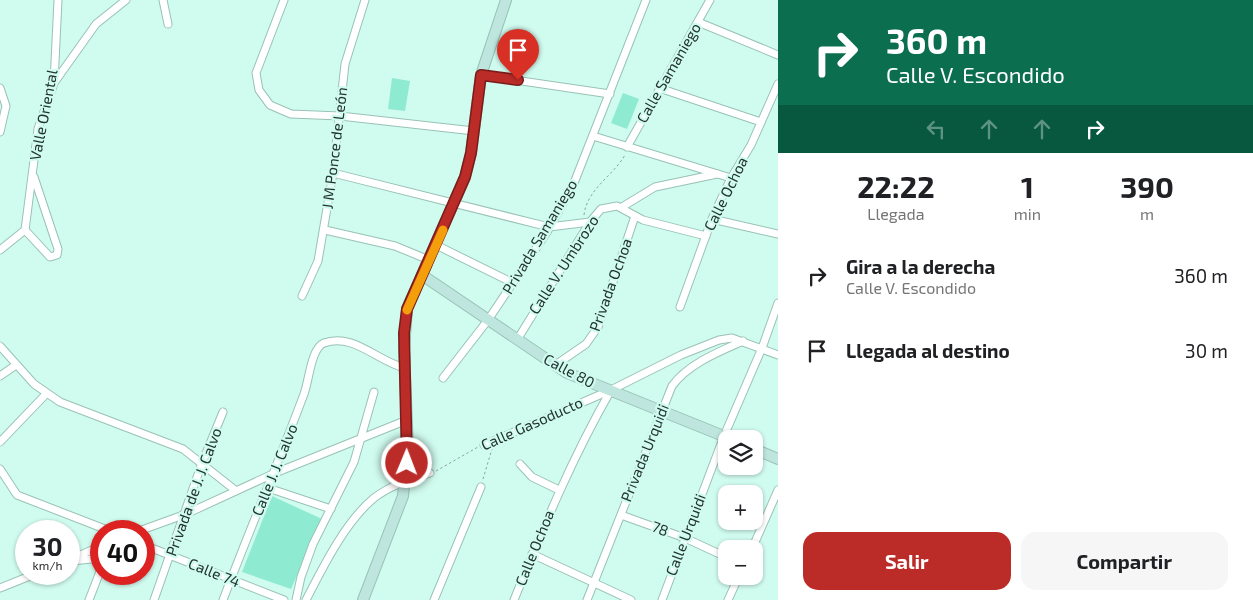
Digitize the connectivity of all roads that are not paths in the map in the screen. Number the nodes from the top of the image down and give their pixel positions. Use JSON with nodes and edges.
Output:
{"nodes":[{"id":1,"x":58,"y":0,"type":"edge"},
{"id":2,"x":126,"y":0,"type":"edge"},
{"id":3,"x":163,"y":0,"type":"edge"},
{"id":4,"x":284,"y":0,"type":"edge"},
{"id":5,"x":366,"y":0,"type":"edge"},
{"id":6,"x":506,"y":0,"type":"edge"},
{"id":7,"x":646,"y":0,"type":"edge"},
{"id":8,"x":710,"y":0,"type":"edge"},
{"id":9,"x":698,"y":22,"type":"junction"},
{"id":10,"x":168,"y":24,"type":"dead end"},
{"id":11,"x":778,"y":55,"type":"edge"},
{"id":12,"x":481,"y":75,"type":"junction"},
{"id":13,"x":54,"y":83,"type":"junction"},
{"id":14,"x":778,"y":84,"type":"edge"},
{"id":15,"x":0,"y":88,"type":"edge"},
{"id":16,"x":659,"y":88,"type":"junction"},
{"id":17,"x":610,"y":94,"type":"junction"},
{"id":18,"x":340,"y":116,"type":"junction"},
{"id":19,"x":761,"y":122,"type":"junction"},
{"id":20,"x":0,"y":132,"type":"edge"},
{"id":21,"x":474,"y":132,"type":"junction"},
{"id":22,"x":593,"y":136,"type":"junction"},
{"id":23,"x":628,"y":146,"type":"junction"},
{"id":24,"x":333,"y":173,"type":"junction"},
{"id":25,"x":718,"y":174,"type":"junction"},
{"id":26,"x":33,"y":176,"type":"junction"},
{"id":27,"x":731,"y":178,"type":"junction"},
{"id":28,"x":454,"y":204,"type":"junction"},
{"id":29,"x":622,"y":207,"type":"junction"},
{"id":30,"x":635,"y":216,"type":"junction"},
{"id":31,"x":712,"y":220,"type":"junction"},
{"id":32,"x":587,"y":222,"type":"junction"},
{"id":33,"x":549,"y":227,"type":"junction"},
{"id":34,"x":25,"y":230,"type":"junction"},
{"id":35,"x":325,"y":230,"type":"junction"},
{"id":36,"x":778,"y":234,"type":"edge"},
{"id":37,"x":706,"y":236,"type":"junction"},
{"id":38,"x":436,"y":245,"type":"junction"},
{"id":39,"x":0,"y":250,"type":"edge"},
{"id":40,"x":429,"y":260,"type":"junction"},
{"id":41,"x":422,"y":274,"type":"junction"},
{"id":42,"x":513,"y":283,"type":"junction"},
{"id":43,"x":302,"y":296,"type":"dead end"},
{"id":44,"x":778,"y":303,"type":"edge"},
{"id":45,"x":680,"y":307,"type":"dead end"},
{"id":46,"x":488,"y":320,"type":"junction"},
{"id":47,"x":778,"y":320,"type":"edge"},
{"id":48,"x":769,"y":324,"type":"junction"},
{"id":49,"x":517,"y":340,"type":"junction"},
{"id":50,"x":743,"y":341,"type":"junction"},
{"id":51,"x":0,"y":346,"type":"edge"},
{"id":52,"x":762,"y":348,"type":"junction"},
{"id":53,"x":778,"y":355,"type":"edge"},
{"id":54,"x":16,"y":365,"type":"junction"},
{"id":55,"x":554,"y":366,"type":"junction"},
{"id":56,"x":405,"y":368,"type":"junction"},
{"id":57,"x":0,"y":376,"type":"edge"},
{"id":58,"x":443,"y":378,"type":"dead end"},
{"id":59,"x":611,"y":390,"type":"junction"},
{"id":60,"x":374,"y":392,"type":"dead end"},
{"id":61,"x":46,"y":394,"type":"junction"},
{"id":62,"x":662,"y":410,"type":"junction"},
{"id":63,"x":223,"y":412,"type":"dead end"},
{"id":64,"x":407,"y":420,"type":"junction"},
{"id":65,"x":730,"y":430,"type":"edge"},
{"id":66,"x":718,"y":433,"type":"edge"},
{"id":67,"x":361,"y":439,"type":"junction"},
{"id":68,"x":0,"y":442,"type":"edge"},
{"id":69,"x":484,"y":445,"type":"road end"},
{"id":70,"x":763,"y":453,"type":"edge"},
{"id":71,"x":718,"y":459,"type":"edge"},
{"id":72,"x":778,"y":459,"type":"edge"},
{"id":73,"x":202,"y":462,"type":"junction"},
{"id":74,"x":520,"y":464,"type":"dead end"},
{"id":75,"x":0,"y":469,"type":"edge"},
{"id":76,"x":275,"y":473,"type":"junction"},
{"id":77,"x":430,"y":473,"type":"road end"},
{"id":78,"x":405,"y":481,"type":"junction"},
{"id":79,"x":481,"y":487,"type":"road end"},
{"id":80,"x":268,"y":488,"type":"junction"},
{"id":81,"x":236,"y":490,"type":"junction"},
{"id":82,"x":558,"y":490,"type":"junction"},
{"id":83,"x":778,"y":490,"type":"edge"},
{"id":84,"x":331,"y":509,"type":"junction"},
{"id":85,"x":186,"y":514,"type":"junction"},
{"id":86,"x":621,"y":515,"type":"junction"},
{"id":87,"x":90,"y":523,"type":"edge"},
{"id":88,"x":155,"y":525,"type":"edge"},
{"id":89,"x":685,"y":538,"type":"junction"},
{"id":90,"x":756,"y":540,"type":"edge"},
{"id":91,"x":155,"y":551,"type":"edge"},
{"id":92,"x":718,"y":552,"type":"edge"},
{"id":93,"x":532,"y":554,"type":"junction"},
{"id":94,"x":171,"y":556,"type":"junction"},
{"id":95,"x":230,"y":580,"type":"junction"},
{"id":96,"x":15,"y":582,"type":"edge"},
{"id":97,"x":594,"y":583,"type":"junction"},
{"id":98,"x":95,"y":585,"type":"edge"},
{"id":99,"x":735,"y":585,"type":"edge"},
{"id":100,"x":0,"y":588,"type":"edge"},
{"id":101,"x":89,"y":600,"type":"edge"},
{"id":102,"x":154,"y":600,"type":"edge"},
{"id":103,"x":223,"y":600,"type":"edge"},
{"id":104,"x":284,"y":600,"type":"edge"},
{"id":105,"x":296,"y":600,"type":"edge"},
{"id":106,"x":306,"y":600,"type":"edge"},
{"id":107,"x":363,"y":600,"type":"edge"},
{"id":108,"x":434,"y":600,"type":"edge"},
{"id":109,"x":514,"y":600,"type":"edge"},
{"id":110,"x":587,"y":600,"type":"edge"},
{"id":111,"x":631,"y":600,"type":"edge"},
{"id":112,"x":662,"y":600,"type":"edge"},
{"id":113,"x":728,"y":600,"type":"edge"}],
"edges":[{"from":1,"to":13,"type":"street","name":"Valle Oriental"},
{"from":2,"to":13,"type":"street"},
{"from":3,"to":10,"type":"street"},
{"from":4,"to":18,"type":"street"},
{"from":5,"to":18,"type":"street","name":"J M Ponce de León"},
{"from":6,"to":12,"type":"street"},
{"from":7,"to":17,"type":"street","name":"Privada Samaniego"},
{"from":8,"to":9,"type":"street","name":"Calle Samaniego"},
{"from":9,"to":11,"type":"street"},
{"from":9,"to":16,"type":"street","name":"Calle Samaniego"},
{"from":12,"to":17,"type":"street"},
{"from":12,"to":21,"type":"street"},
{"from":13,"to":26,"type":"street","name":"Valle Oriental"},
{"from":14,"to":19,"type":"street","name":"Calle Ochoa"},
{"from":15,"to":20,"type":"street"},
{"from":16,"to":19,"type":"street"},
{"from":16,"to":23,"type":"street","name":"Calle Samaniego"},
{"from":17,"to":22,"type":"street","name":"Privada Samaniego"},
{"from":18,"to":21,"type":"street"},
{"from":18,"to":24,"type":"street","name":"J M Ponce de León"},
{"from":19,"to":27,"type":"street","name":"Calle Ochoa"},
{"from":21,"to":28,"type":"street"},
{"from":22,"to":23,"type":"street"},
{"from":22,"to":33,"type":"street","name":"Privada Samaniego"},
{"from":23,"to":25,"type":"street"},
{"from":24,"to":28,"type":"street"},
{"from":24,"to":35,"type":"street","name":"J M Ponce de León"},
{"from":25,"to":27,"type":"street"},
{"from":25,"to":29,"type":"street","name":"Calle V. Umbrozo"},
{"from":26,"to":34,"type":"street","name":"Valle Oriental"},
{"from":26,"to":34,"type":"street"},
{"from":27,"to":31,"type":"street","name":"Calle Ochoa"},
{"from":28,"to":33,"type":"street"},
{"from":28,"to":38,"type":"street"},
{"from":29,"to":30,"type":"street"},
{"from":29,"to":32,"type":"street","name":"Calle V. Umbrozo"},
{"from":30,"to":37,"type":"street"},
{"from":30,"to":55,"type":"street","name":"Privada Ochoa"},
{"from":31,"to":36,"type":"street"},
{"from":31,"to":37,"type":"street","name":"Calle Ochoa"},
{"from":32,"to":33,"type":"street"},
{"from":32,"to":49,"type":"street","name":"Calle V. Umbrozo"},
{"from":33,"to":42,"type":"street","name":"Privada Samaniego"},
{"from":34,"to":39,"type":"street"},
{"from":35,"to":40,"type":"street"},
{"from":35,"to":43,"type":"street","name":"J M Ponce de León"},
{"from":37,"to":45,"type":"street","name":"Calle Ochoa"},
{"from":38,"to":40,"type":"street"},
{"from":38,"to":42,"type":"street"},
{"from":40,"to":41,"type":"street"},
{"from":41,"to":46,"type":"street","name":"Calle 80"},
{"from":41,"to":56,"type":"street"},
{"from":42,"to":46,"type":"street","name":"Privada Samaniego"},
{"from":44,"to":48,"type":"street","name":"Calle Urquidi"},
{"from":46,"to":49,"type":"street","name":"Calle 80"},
{"from":46,"to":58,"type":"street","name":"Privada Samaniego"},
{"from":47,"to":48,"type":"street"},
{"from":48,"to":52,"type":"street","name":"Calle Urquidi"},
{"from":49,"to":55,"type":"street","name":"Calle 80"},
{"from":50,"to":52,"type":"street"},
{"from":50,"to":59,"type":"street","name":"Calle Gasoducto"},
{"from":50,"to":62,"type":"street","name":"Privada Urquidi"},
{"from":51,"to":54,"type":"street"},
{"from":52,"to":53,"type":"street"},
{"from":52,"to":65,"type":"street","name":"Calle Urquidi"},
{"from":54,"to":57,"type":"street"},
{"from":54,"to":61,"type":"street"},
{"from":55,"to":59,"type":"street","name":"Calle 80"},
{"from":56,"to":64,"type":"street"},
{"from":56,"to":76,"type":"street","name":"Calle J. J. Calvo"},
{"from":59,"to":62,"type":"street","name":"Calle 80"},
{"from":59,"to":69,"type":"street","name":"Calle Gasoducto"},
{"from":59,"to":82,"type":"street","name":"Calle Ochoa"},
{"from":60,"to":67,"type":"street"},
{"from":61,"to":68,"type":"street"},
{"from":61,"to":73,"type":"street"},
{"from":62,"to":66,"type":"street","name":"Calle 80"},
{"from":62,"to":86,"type":"street","name":"Privada Urquidi"},
{"from":63,"to":73,"type":"street","name":"Privada de J. J. Calvo"},
{"from":64,"to":67,"type":"street"},
{"from":64,"to":78,"type":"street"},
{"from":67,"to":76,"type":"street"},
{"from":67,"to":84,"type":"street"},
{"from":70,"to":72,"type":"street"},
{"from":71,"to":89,"type":"street","name":"Calle Urquidi"},
{"from":73,"to":81,"type":"street"},
{"from":73,"to":85,"type":"street","name":"Privada de J. J. Calvo"},
{"from":74,"to":82,"type":"street"},
{"from":75,"to":87,"type":"street"},
{"from":76,"to":80,"type":"street","name":"Calle J. J. Calvo"},
{"from":76,"to":81,"type":"street"},
{"from":77,"to":78,"type":"street"},
{"from":78,"to":106,"type":"street"},
{"from":78,"to":107,"type":"street"},
{"from":79,"to":108,"type":"street"},
{"from":80,"to":84,"type":"street"},
{"from":80,"to":95,"type":"street","name":"Calle J. J. Calvo"},
{"from":81,"to":85,"type":"street"},
{"from":82,"to":93,"type":"street","name":"Calle Ochoa"},
{"from":83,"to":90,"type":"street"},
{"from":84,"to":105,"type":"street"},
{"from":85,"to":88,"type":"street"},
{"from":85,"to":94,"type":"street","name":"Privada de J. J. Calvo"},
{"from":86,"to":89,"type":"street","name":"78"},
{"from":86,"to":97,"type":"street","name":"Privada Urquidi"},
{"from":89,"to":92,"type":"street","name":"78"},
{"from":89,"to":112,"type":"street","name":"Calle Urquidi"},
{"from":91,"to":94,"type":"street","name":"Calle 74"},
{"from":93,"to":97,"type":"street"},
{"from":93,"to":109,"type":"street","name":"Calle Ochoa"},
{"from":94,"to":95,"type":"street","name":"Calle 74"},
{"from":94,"to":102,"type":"street","name":"Privada de J. J. Calvo"},
{"from":95,"to":103,"type":"street","name":"Calle J. J. Calvo"},
{"from":95,"to":104,"type":"street","name":"Calle 74"},
{"from":96,"to":100,"type":"street"},
{"from":97,"to":110,"type":"street","name":"Privada Urquidi"},
{"from":97,"to":111,"type":"street"},
{"from":98,"to":101,"type":"street"},
{"from":99,"to":113,"type":"street"}]}
